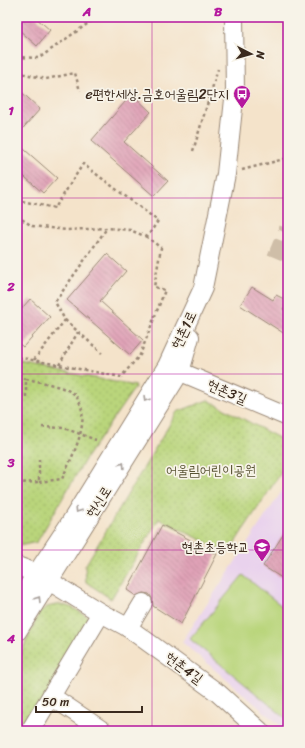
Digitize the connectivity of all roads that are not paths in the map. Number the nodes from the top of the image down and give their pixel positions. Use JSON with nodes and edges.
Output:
{"nodes":[{"id":1,"x":234,"y":17,"type":"edge"},
{"id":2,"x":174,"y":369,"type":"junction"},
{"id":3,"x":288,"y":417,"type":"edge"},
{"id":4,"x":17,"y":566,"type":"edge"},
{"id":5,"x":43,"y":578,"type":"junction"},
{"id":6,"x":17,"y":603,"type":"edge"},
{"id":7,"x":143,"y":603,"type":"dead end"},
{"id":8,"x":101,"y":613,"type":"junction"},
{"id":9,"x":128,"y":628,"type":"junction"},
{"id":10,"x":17,"y":632,"type":"edge"},
{"id":11,"x":51,"y":696,"type":"junction"},
{"id":12,"x":30,"y":731,"type":"edge"},
{"id":13,"x":103,"y":731,"type":"edge"},
{"id":14,"x":260,"y":731,"type":"edge"}],
"edges":[{"from":1,"to":2,"type":"street","name":"현신로"},
{"from":2,"to":3,"type":"street","name":"현촌3길"},
{"from":2,"to":5,"type":"street","name":"현신로"},
{"from":4,"to":5,"type":"street","name":"현촌4길"},
{"from":5,"to":6,"type":"street"},
{"from":5,"to":8,"type":"street","name":"현촌4길"},
{"from":10,"to":5,"type":"street","name":"현신로","one_way":true},
{"from":7,"to":9,"type":"street"},
{"from":8,"to":9,"type":"street","name":"현촌4길"},
{"from":8,"to":11,"type":"street"},
{"from":9,"to":14,"type":"street","name":"현촌4길"},
{"from":11,"to":12,"type":"street"},
{"from":11,"to":13,"type":"street"}]}
